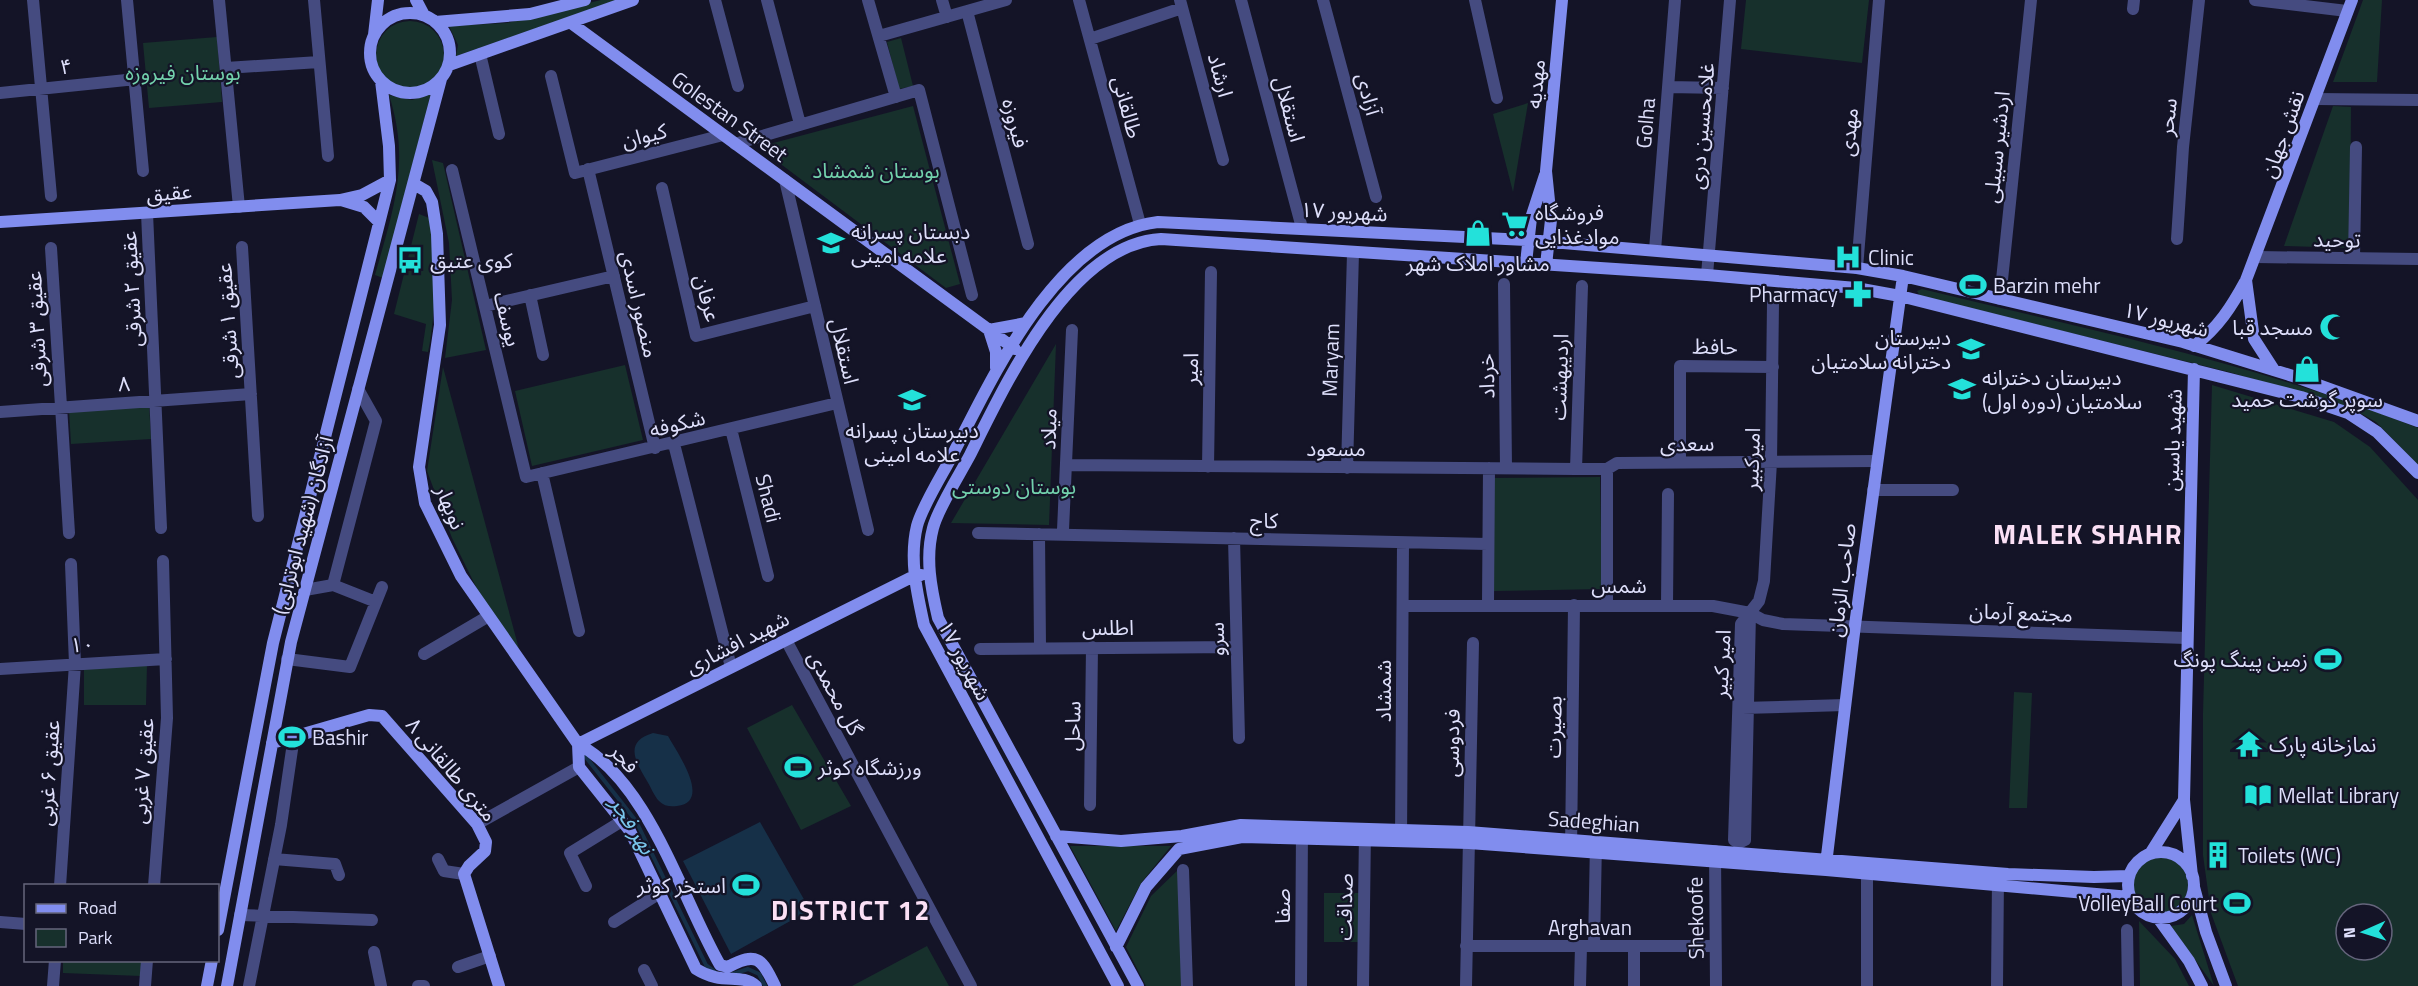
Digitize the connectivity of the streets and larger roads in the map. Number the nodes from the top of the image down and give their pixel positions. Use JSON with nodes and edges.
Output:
{"nodes":[{"id":1,"x":33,"y":0,"type":"edge"},
{"id":2,"x":128,"y":0,"type":"edge"},
{"id":3,"x":219,"y":0,"type":"edge"},
{"id":4,"x":314,"y":0,"type":"edge"},
{"id":5,"x":378,"y":0,"type":"edge"},
{"id":6,"x":416,"y":0,"type":"edge"},
{"id":7,"x":585,"y":0,"type":"edge"},
{"id":8,"x":633,"y":0,"type":"edge"},
{"id":9,"x":715,"y":0,"type":"edge"},
{"id":10,"x":767,"y":0,"type":"edge"},
{"id":11,"x":868,"y":0,"type":"edge"},
{"id":12,"x":942,"y":0,"type":"edge"},
{"id":13,"x":1006,"y":0,"type":"edge"},
{"id":14,"x":1079,"y":0,"type":"edge"},
{"id":15,"x":1241,"y":0,"type":"edge"},
{"id":16,"x":1323,"y":0,"type":"edge"},
{"id":17,"x":1475,"y":0,"type":"edge"},
{"id":18,"x":1562,"y":0,"type":"edge"},
{"id":19,"x":1675,"y":0,"type":"edge"},
{"id":20,"x":1730,"y":0,"type":"edge"},
{"id":21,"x":1879,"y":0,"type":"edge"},
{"id":22,"x":2031,"y":0,"type":"edge"},
{"id":23,"x":2199,"y":0,"type":"edge"},
{"id":24,"x":2255,"y":0,"type":"edge"},
{"id":25,"x":1181,"y":4,"type":"edge"},
{"id":26,"x":2350,"y":6,"type":"edge"},
{"id":27,"x":967,"y":11,"type":"junction"},
{"id":28,"x":424,"y":15,"type":"junction"},
{"id":29,"x":947,"y":17,"type":"junction"},
{"id":30,"x":435,"y":22,"type":"junction"},
{"id":31,"x":571,"y":23,"type":"junction"},
{"id":32,"x":374,"y":35,"type":"junction"},
{"id":33,"x":879,"y":36,"type":"junction"},
{"id":34,"x":1090,"y":39,"type":"junction"},
{"id":35,"x":480,"y":54,"type":"junction"},
{"id":36,"x":320,"y":62,"type":"junction"},
{"id":37,"x":449,"y":65,"type":"junction"},
{"id":38,"x":226,"y":68,"type":"junction"},
{"id":39,"x":550,"y":75,"type":"dead end"},
{"id":40,"x":136,"y":79,"type":"junction"},
{"id":41,"x":441,"y":79,"type":"junction"},
{"id":42,"x":381,"y":81,"type":"junction"},
{"id":43,"x":738,"y":86,"type":"dead end"},
{"id":44,"x":1668,"y":87,"type":"junction"},
{"id":45,"x":42,"y":88,"type":"junction"},
{"id":46,"x":1723,"y":88,"type":"junction"},
{"id":47,"x":0,"y":93,"type":"edge"},
{"id":48,"x":896,"y":97,"type":"junction"},
{"id":49,"x":1497,"y":98,"type":"dead end"},
{"id":50,"x":2316,"y":99,"type":"junction"},
{"id":51,"x":2418,"y":100,"type":"edge"},
{"id":52,"x":800,"y":124,"type":"junction"},
{"id":53,"x":499,"y":134,"type":"dead end"},
{"id":54,"x":723,"y":135,"type":"junction"},
{"id":55,"x":735,"y":144,"type":"junction"},
{"id":56,"x":2356,"y":147,"type":"dead end"},
{"id":57,"x":328,"y":156,"type":"dead end"},
{"id":58,"x":1223,"y":160,"type":"dead end"},
{"id":59,"x":588,"y":169,"type":"junction"},
{"id":60,"x":452,"y":170,"type":"dead end"},
{"id":61,"x":143,"y":171,"type":"dead end"},
{"id":62,"x":1546,"y":171,"type":"junction"},
{"id":63,"x":390,"y":180,"type":"junction"},
{"id":64,"x":785,"y":180,"type":"junction"},
{"id":65,"x":414,"y":184,"type":"junction"},
{"id":66,"x":662,"y":188,"type":"dead end"},
{"id":67,"x":51,"y":196,"type":"dead end"},
{"id":68,"x":1376,"y":197,"type":"dead end"},
{"id":69,"x":340,"y":200,"type":"junction"},
{"id":70,"x":239,"y":207,"type":"junction"},
{"id":71,"x":147,"y":213,"type":"junction"},
{"id":72,"x":0,"y":222,"type":"edge"},
{"id":73,"x":379,"y":222,"type":"junction"},
{"id":74,"x":1140,"y":224,"type":"junction"},
{"id":75,"x":1302,"y":228,"type":"junction"},
{"id":76,"x":2177,"y":239,"type":"dead end"},
{"id":77,"x":1528,"y":240,"type":"junction"},
{"id":78,"x":1549,"y":242,"type":"junction"},
{"id":79,"x":1028,"y":244,"type":"dead end"},
{"id":80,"x":242,"y":247,"type":"dead end"},
{"id":81,"x":51,"y":248,"type":"dead end"},
{"id":82,"x":1655,"y":250,"type":"junction"},
{"id":83,"x":1353,"y":253,"type":"junction"},
{"id":84,"x":1710,"y":255,"type":"junction"},
{"id":85,"x":2256,"y":257,"type":"junction"},
{"id":86,"x":2354,"y":258,"type":"junction"},
{"id":87,"x":2418,"y":259,"type":"edge"},
{"id":88,"x":1526,"y":263,"type":"junction"},
{"id":89,"x":1546,"y":265,"type":"junction"},
{"id":90,"x":1857,"y":268,"type":"junction"},
{"id":91,"x":1211,"y":272,"type":"dead end"},
{"id":92,"x":1707,"y":275,"type":"junction"},
{"id":93,"x":614,"y":276,"type":"junction"},
{"id":94,"x":1903,"y":276,"type":"junction"},
{"id":95,"x":2247,"y":280,"type":"junction"},
{"id":96,"x":1504,"y":284,"type":"dead end"},
{"id":97,"x":1582,"y":286,"type":"dead end"},
{"id":98,"x":363,"y":287,"type":"junction"},
{"id":99,"x":383,"y":295,"type":"junction"},
{"id":100,"x":530,"y":295,"type":"junction"},
{"id":101,"x":972,"y":295,"type":"dead end"},
{"id":102,"x":1900,"y":296,"type":"junction"},
{"id":103,"x":2000,"y":299,"type":"junction"},
{"id":104,"x":1773,"y":303,"type":"dead end"},
{"id":105,"x":485,"y":306,"type":"junction"},
{"id":106,"x":815,"y":306,"type":"junction"},
{"id":107,"x":1026,"y":322,"type":"junction"},
{"id":108,"x":989,"y":330,"type":"junction"},
{"id":109,"x":1072,"y":330,"type":"dead end"},
{"id":110,"x":1010,"y":346,"type":"junction"},
{"id":111,"x":2194,"y":346,"type":"junction"},
{"id":112,"x":543,"y":355,"type":"dead end"},
{"id":113,"x":1024,"y":355,"type":"junction"},
{"id":114,"x":1773,"y":367,"type":"junction"},
{"id":115,"x":996,"y":369,"type":"junction"},
{"id":116,"x":2194,"y":369,"type":"junction"},
{"id":117,"x":2274,"y":370,"type":"junction"},
{"id":118,"x":358,"y":389,"type":"junction"},
{"id":119,"x":251,"y":394,"type":"junction"},
{"id":120,"x":155,"y":400,"type":"junction"},
{"id":121,"x":837,"y":404,"type":"junction"},
{"id":122,"x":61,"y":407,"type":"junction"},
{"id":123,"x":0,"y":412,"type":"edge"},
{"id":124,"x":2418,"y":421,"type":"edge"},
{"id":125,"x":731,"y":429,"type":"junction"},
{"id":126,"x":674,"y":444,"type":"junction"},
{"id":127,"x":655,"y":448,"type":"junction"},
{"id":128,"x":1876,"y":461,"type":"junction"},
{"id":129,"x":1680,"y":462,"type":"junction"},
{"id":130,"x":1771,"y":462,"type":"junction"},
{"id":131,"x":1066,"y":465,"type":"junction"},
{"id":132,"x":1208,"y":467,"type":"junction"},
{"id":133,"x":1347,"y":468,"type":"junction"},
{"id":134,"x":1489,"y":468,"type":"junction"},
{"id":135,"x":1506,"y":468,"type":"junction"},
{"id":136,"x":1576,"y":469,"type":"junction"},
{"id":137,"x":1607,"y":469,"type":"junction"},
{"id":138,"x":542,"y":473,"type":"junction"},
{"id":139,"x":2418,"y":473,"type":"edge"},
{"id":140,"x":526,"y":477,"type":"joint"},
{"id":141,"x":1873,"y":490,"type":"junction"},
{"id":142,"x":1953,"y":490,"type":"dead end"},
{"id":143,"x":1668,"y":494,"type":"dead end"},
{"id":144,"x":258,"y":516,"type":"dead end"},
{"id":145,"x":162,"y":528,"type":"dead end"},
{"id":146,"x":868,"y":530,"type":"dead end"},
{"id":147,"x":1063,"y":530,"type":"dead end"},
{"id":148,"x":69,"y":533,"type":"dead end"},
{"id":149,"x":978,"y":533,"type":"dead end"},
{"id":150,"x":1039,"y":534,"type":"junction"},
{"id":151,"x":1234,"y":538,"type":"junction"},
{"id":152,"x":1403,"y":543,"type":"junction"},
{"id":153,"x":1488,"y":544,"type":"junction"},
{"id":154,"x":163,"y":561,"type":"dead end"},
{"id":155,"x":71,"y":564,"type":"dead end"},
{"id":156,"x":928,"y":575,"type":"junction"},
{"id":157,"x":768,"y":576,"type":"dead end"},
{"id":158,"x":914,"y":576,"type":"junction"},
{"id":159,"x":333,"y":585,"type":"junction"},
{"id":160,"x":382,"y":588,"type":"dead end"},
{"id":161,"x":305,"y":590,"type":"junction"},
{"id":162,"x":376,"y":603,"type":"junction"},
{"id":163,"x":1607,"y":604,"type":"junction"},
{"id":164,"x":1488,"y":605,"type":"junction"},
{"id":165,"x":1574,"y":605,"type":"junction"},
{"id":166,"x":1667,"y":605,"type":"junction"},
{"id":167,"x":1403,"y":606,"type":"junction"},
{"id":168,"x":1750,"y":613,"type":"junction"},
{"id":169,"x":488,"y":617,"type":"junction"},
{"id":170,"x":1855,"y":625,"type":"junction"},
{"id":171,"x":579,"y":631,"type":"dead end"},
{"id":172,"x":2186,"y":638,"type":"junction"},
{"id":173,"x":786,"y":640,"type":"junction"},
{"id":174,"x":1473,"y":643,"type":"dead end"},
{"id":175,"x":1040,"y":647,"type":"junction"},
{"id":176,"x":1092,"y":647,"type":"junction"},
{"id":177,"x":1236,"y":647,"type":"junction"},
{"id":178,"x":980,"y":649,"type":"dead end"},
{"id":179,"x":424,"y":654,"type":"dead end"},
{"id":180,"x":166,"y":659,"type":"junction"},
{"id":181,"x":287,"y":659,"type":"junction"},
{"id":182,"x":75,"y":664,"type":"junction"},
{"id":183,"x":731,"y":667,"type":"junction"},
{"id":184,"x":0,"y":669,"type":"edge"},
{"id":185,"x":1845,"y":705,"type":"junction"},
{"id":186,"x":1744,"y":708,"type":"junction"},
{"id":187,"x":294,"y":736,"type":"junction"},
{"id":188,"x":1239,"y":738,"type":"dead end"},
{"id":189,"x":272,"y":743,"type":"junction"},
{"id":190,"x":578,"y":744,"type":"junction"},
{"id":191,"x":579,"y":767,"type":"junction"},
{"id":192,"x":2184,"y":800,"type":"junction"},
{"id":193,"x":1090,"y":806,"type":"dead end"},
{"id":194,"x":622,"y":821,"type":"junction"},
{"id":195,"x":477,"y":824,"type":"junction"},
{"id":196,"x":1302,"y":832,"type":"junction"},
{"id":197,"x":1365,"y":834,"type":"junction"},
{"id":198,"x":1401,"y":835,"type":"junction"},
{"id":199,"x":1056,"y":836,"type":"junction"},
{"id":200,"x":1469,"y":837,"type":"junction"},
{"id":201,"x":1571,"y":845,"type":"junction"},
{"id":202,"x":1596,"y":847,"type":"junction"},
{"id":203,"x":2150,"y":854,"type":"junction"},
{"id":204,"x":1715,"y":856,"type":"junction"},
{"id":205,"x":438,"y":858,"type":"dead end"},
{"id":206,"x":274,"y":860,"type":"junction"},
{"id":207,"x":1826,"y":864,"type":"junction"},
{"id":208,"x":1867,"y":868,"type":"junction"},
{"id":209,"x":1183,"y":870,"type":"dead end"},
{"id":210,"x":1998,"y":873,"type":"junction"},
{"id":211,"x":464,"y":874,"type":"junction"},
{"id":212,"x":339,"y":875,"type":"dead end"},
{"id":213,"x":2129,"y":876,"type":"junction"},
{"id":214,"x":2193,"y":881,"type":"junction"},
{"id":215,"x":60,"y":884,"type":"edge"},
{"id":216,"x":154,"y":884,"type":"edge"},
{"id":217,"x":586,"y":886,"type":"dead end"},
{"id":218,"x":1998,"y":886,"type":"junction"},
{"id":219,"x":660,"y":893,"type":"junction"},
{"id":220,"x":2130,"y":897,"type":"junction"},
{"id":221,"x":240,"y":915,"type":"junction"},
{"id":222,"x":262,"y":916,"type":"junction"},
{"id":223,"x":2158,"y":918,"type":"junction"},
{"id":224,"x":372,"y":920,"type":"dead end"},
{"id":225,"x":0,"y":922,"type":"edge"},
{"id":226,"x":614,"y":922,"type":"dead end"},
{"id":227,"x":24,"y":924,"type":"edge"},
{"id":228,"x":219,"y":925,"type":"edge"},
{"id":229,"x":2127,"y":930,"type":"dead end"},
{"id":230,"x":1116,"y":946,"type":"junction"},
{"id":231,"x":1466,"y":946,"type":"junction"},
{"id":232,"x":1587,"y":946,"type":"junction"},
{"id":233,"x":1634,"y":946,"type":"junction"},
{"id":234,"x":1714,"y":946,"type":"junction"},
{"id":235,"x":374,"y":952,"type":"dead end"},
{"id":236,"x":490,"y":956,"type":"junction"},
{"id":237,"x":55,"y":962,"type":"edge"},
{"id":238,"x":147,"y":962,"type":"edge"},
{"id":239,"x":212,"y":962,"type":"edge"},
{"id":240,"x":458,"y":968,"type":"dead end"},
{"id":241,"x":644,"y":970,"type":"dead end"},
{"id":242,"x":495,"y":985,"type":"edge"},
{"id":243,"x":722,"y":985,"type":"edge"},
{"id":244,"x":52,"y":986,"type":"edge"},
{"id":245,"x":145,"y":986,"type":"edge"},
{"id":246,"x":207,"y":986,"type":"edge"},
{"id":247,"x":227,"y":986,"type":"edge"},
{"id":248,"x":249,"y":986,"type":"edge"},
{"id":249,"x":381,"y":986,"type":"edge"},
{"id":250,"x":418,"y":986,"type":"edge"},
{"id":251,"x":424,"y":986,"type":"edge"},
{"id":252,"x":652,"y":986,"type":"edge"},
{"id":253,"x":756,"y":986,"type":"edge"},
{"id":254,"x":775,"y":986,"type":"edge"},
{"id":255,"x":971,"y":986,"type":"edge"},
{"id":256,"x":1118,"y":986,"type":"edge"},
{"id":257,"x":1138,"y":986,"type":"edge"},
{"id":258,"x":1187,"y":986,"type":"edge"},
{"id":259,"x":1301,"y":986,"type":"edge"},
{"id":260,"x":1362,"y":986,"type":"edge"},
{"id":261,"x":1466,"y":986,"type":"edge"},
{"id":262,"x":1580,"y":986,"type":"edge"},
{"id":263,"x":1634,"y":986,"type":"edge"},
{"id":264,"x":1716,"y":986,"type":"edge"},
{"id":265,"x":1867,"y":986,"type":"edge"},
{"id":266,"x":1997,"y":986,"type":"edge"},
{"id":267,"x":2128,"y":986,"type":"edge"},
{"id":268,"x":2202,"y":986,"type":"edge"},
{"id":269,"x":2226,"y":986,"type":"edge"}],
"edges":[{"from":1,"to":45,"type":"street"},
{"from":2,"to":40,"type":"street"},
{"from":3,"to":38,"type":"street"},
{"from":4,"to":36,"type":"street"},
{"from":5,"to":32,"type":"street"},
{"from":6,"to":28,"type":"street"},
{"from":7,"to":30,"type":"street"},
{"from":8,"to":31,"type":"street"},
{"from":9,"to":43,"type":"street"},
{"from":10,"to":52,"type":"street"},
{"from":11,"to":33,"type":"street"},
{"from":12,"to":29,"type":"street"},
{"from":13,"to":27,"type":"street"},
{"from":14,"to":34,"type":"street","name":"طالقانی"},
{"from":15,"to":75,"type":"street","name":"استقلال"},
{"from":16,"to":68,"type":"street","name":"آزادی"},
{"from":17,"to":49,"type":"street"},
{"from":18,"to":62,"type":"street","name":"مهدیه"},
{"from":19,"to":44,"type":"street","name":"Golha"},
{"from":20,"to":46,"type":"street","name":"غلامحسین دری"},
{"from":21,"to":90,"type":"street","name":"مهدی"},
{"from":22,"to":103,"type":"street","name":"اردشیر سبیلی"},
{"from":23,"to":76,"type":"street","name":"سحر"},
{"from":24,"to":26,"type":"street"},
{"from":25,"to":34,"type":"street"},
{"from":25,"to":58,"type":"street","name":"ارشاد"},
{"from":26,"to":50,"type":"street","name":"نقش جهان"},
{"from":27,"to":29,"type":"street"},
{"from":27,"to":79,"type":"street","name":"فیروزه"},
{"from":28,"to":30,"type":"street"},
{"from":28,"to":32,"type":"street"},
{"from":29,"to":33,"type":"street"},
{"from":30,"to":37,"type":"street"},
{"from":31,"to":35,"type":"street"},
{"from":31,"to":54,"type":"street","name":"Golestan Street"},
{"from":32,"to":42,"type":"street"},
{"from":33,"to":48,"type":"street"},
{"from":34,"to":74,"type":"street","name":"طالقانی"},
{"from":35,"to":37,"type":"street"},
{"from":35,"to":53,"type":"street"},
{"from":36,"to":38,"type":"street"},
{"from":36,"to":57,"type":"street"},
{"from":37,"to":41,"type":"street"},
{"from":38,"to":70,"type":"street"},
{"from":39,"to":59,"type":"street","name":"کیوان"},
{"from":40,"to":45,"type":"street","name":"۴"},
{"from":40,"to":61,"type":"street"},
{"from":41,"to":42,"type":"street"},
{"from":41,"to":65,"type":"street","name":"آزادگان (شهید ابوترابی)"},
{"from":42,"to":63,"type":"street","name":"آزادگان (شهید ابوترابی)"},
{"from":44,"to":46,"type":"street"},
{"from":44,"to":82,"type":"street","name":"Golha"},
{"from":45,"to":47,"type":"street","name":"۴"},
{"from":45,"to":67,"type":"street"},
{"from":46,"to":84,"type":"street","name":"غلامحسین دری"},
{"from":48,"to":52,"type":"street"},
{"from":48,"to":101,"type":"street"},
{"from":50,"to":51,"type":"street"},
{"from":50,"to":85,"type":"street","name":"نقش جهان"},
{"from":52,"to":55,"type":"street"},
{"from":54,"to":55,"type":"street","name":"Golestan Street"},
{"from":54,"to":59,"type":"street","name":"کیوان"},
{"from":55,"to":64,"type":"street","name":"Golestan Street"},
{"from":56,"to":86,"type":"street"},
{"from":59,"to":93,"type":"street","name":"منصور اسدی"},
{"from":60,"to":105,"type":"street","name":"یوسف"},
{"from":62,"to":77,"type":"street","name":"مهدیه"},
{"from":62,"to":78,"type":"street","name":"مهدیه"},
{"from":63,"to":69,"type":"street"},
{"from":63,"to":73,"type":"street","name":"آزادگان (شهید ابوترابی)"},
{"from":64,"to":106,"type":"street","name":"استقلال"},
{"from":64,"to":108,"type":"street","name":"Golestan Street"},
{"from":65,"to":99,"type":"street","name":"آزادگان (شهید ابوترابی)"},
{"from":65,"to":169,"type":"street","name":"نوبهار"},
{"from":66,"to":106,"type":"street","name":"عرفان"},
{"from":69,"to":70,"type":"street","name":"عقیق"},
{"from":69,"to":73,"type":"street"},
{"from":70,"to":71,"type":"street","name":"عقیق"},
{"from":71,"to":72,"type":"street","name":"عقیق"},
{"from":71,"to":120,"type":"street","name":"عقیق ۲ شرقی"},
{"from":73,"to":98,"type":"street","name":"آزادگان (شهید ابوترابی)"},
{"from":74,"to":75,"type":"street","name":"۱۷ شهریور"},
{"from":74,"to":107,"type":"street","name":"۱۷ شهریور"},
{"from":75,"to":77,"type":"street","name":"۱۷ شهریور"},
{"from":77,"to":78,"type":"street","name":"۱۷ شهریور"},
{"from":77,"to":88,"type":"street","name":"مهدیه"},
{"from":78,"to":82,"type":"street","name":"۱۷ شهریور"},
{"from":78,"to":89,"type":"street","name":"مهدیه"},
{"from":80,"to":119,"type":"street","name":"عقیق ۱ شرقی"},
{"from":81,"to":122,"type":"street","name":"عقیق ۳ شرقی"},
{"from":82,"to":84,"type":"street","name":"۱۷ شهریور"},
{"from":83,"to":88,"type":"street","name":"۱۷ شهریور"},
{"from":83,"to":113,"type":"street","name":"۱۷ شهریور"},
{"from":83,"to":133,"type":"street","name":"Maryam"},
{"from":84,"to":90,"type":"street","name":"۱۷ شهریور"},
{"from":84,"to":92,"type":"street","name":"غلامحسین دری"},
{"from":85,"to":86,"type":"street","name":"توحید"},
{"from":85,"to":95,"type":"street","name":"نقش جهان"},
{"from":86,"to":87,"type":"street","name":"توحید"},
{"from":88,"to":89,"type":"street","name":"۱۷ شهریور"},
{"from":89,"to":92,"type":"street","name":"۱۷ شهریور"},
{"from":90,"to":94,"type":"street","name":"۱۷ شهریور"},
{"from":91,"to":132,"type":"street","name":"امیر"},
{"from":92,"to":102,"type":"street","name":"۱۷ شهریور"},
{"from":93,"to":100,"type":"street"},
{"from":93,"to":127,"type":"street","name":"منصور اسدی"},
{"from":94,"to":102,"type":"street","name":"صاحب الزمان"},
{"from":94,"to":103,"type":"street","name":"۱۷ شهریور"},
{"from":95,"to":111,"type":"street","name":"نقش جهان"},
{"from":95,"to":117,"type":"street"},
{"from":96,"to":135,"type":"street","name":"خرداد"},
{"from":97,"to":136,"type":"street","name":"اردیبهشت"},
{"from":98,"to":99,"type":"street"},
{"from":98,"to":228,"type":"street","name":"آزادگان (شهید ابوترابی)"},
{"from":99,"to":118,"type":"street","name":"آزادگان (شهید ابوترابی)"},
{"from":100,"to":105,"type":"street"},
{"from":100,"to":112,"type":"street"},
{"from":102,"to":116,"type":"street","name":"۱۷ شهریور"},
{"from":102,"to":128,"type":"street","name":"صاحب الزمان"},
{"from":103,"to":111,"type":"street","name":"۱۷ شهریور"},
{"from":104,"to":114,"type":"street","name":"امیرکبیر"},
{"from":105,"to":140,"type":"street","name":"یوسف"},
{"from":106,"to":121,"type":"street","name":"استقلال"},
{"from":107,"to":108,"type":"street"},
{"from":107,"to":110,"type":"street","name":"۱۷ شهریور"},
{"from":108,"to":110,"type":"street","name":"Golestan Street"},
{"from":108,"to":115,"type":"street"},
{"from":109,"to":131,"type":"street","name":"میلاد"},
{"from":110,"to":113,"type":"street","name":"Golestan Street"},
{"from":110,"to":115,"type":"street","name":"۱۷ شهریور"},
{"from":111,"to":117,"type":"street","name":"۱۷ شهریور"},
{"from":113,"to":156,"type":"street","name":"۱۷ شهریور"},
{"from":114,"to":129,"type":"street","name":"حافظ"},
{"from":114,"to":130,"type":"street","name":"امیرکبیر"},
{"from":115,"to":158,"type":"street","name":"۱۷ شهریور"},
{"from":116,"to":139,"type":"street","name":"۱۷ شهریور"},
{"from":116,"to":172,"type":"street","name":"شهید یاسین"},
{"from":117,"to":124,"type":"street","name":"۱۷ شهریور"},
{"from":118,"to":159,"type":"street"},
{"from":118,"to":161,"type":"street","name":"آزادگان (شهید ابوترابی)"},
{"from":119,"to":120,"type":"street","name":"۸"},
{"from":119,"to":144,"type":"street","name":"عقیق ۱ شرقی"},
{"from":120,"to":122,"type":"street","name":"۸"},
{"from":120,"to":145,"type":"street","name":"عقیق ۲ شرقی"},
{"from":121,"to":125,"type":"street","name":"شکوفه"},
{"from":121,"to":146,"type":"street","name":"استقلال"},
{"from":122,"to":123,"type":"street","name":"۸"},
{"from":122,"to":148,"type":"street","name":"عقیق ۳ شرقی"},
{"from":125,"to":126,"type":"street","name":"شکوفه"},
{"from":125,"to":157,"type":"street","name":"Shadi"},
{"from":126,"to":127,"type":"street","name":"شکوفه"},
{"from":126,"to":183,"type":"street"},
{"from":127,"to":138,"type":"street","name":"شکوفه"},
{"from":128,"to":130,"type":"street","name":"سعدی"},
{"from":128,"to":141,"type":"street","name":"صاحب الزمان"},
{"from":129,"to":130,"type":"street","name":"سعدی"},
{"from":129,"to":137,"type":"street","name":"سعدی"},
{"from":130,"to":168,"type":"street","name":"امیرکبیر"},
{"from":131,"to":132,"type":"street","name":"مسعود"},
{"from":131,"to":147,"type":"street","name":"میلاد"},
{"from":132,"to":133,"type":"street","name":"مسعود"},
{"from":133,"to":134,"type":"street","name":"مسعود"},
{"from":134,"to":135,"type":"street","name":"مسعود"},
{"from":134,"to":153,"type":"street"},
{"from":135,"to":136,"type":"street","name":"مسعود"},
{"from":136,"to":137,"type":"street","name":"مسعود"},
{"from":137,"to":163,"type":"street"},
{"from":138,"to":140,"type":"street","name":"شکوفه"},
{"from":138,"to":171,"type":"street"},
{"from":141,"to":142,"type":"street"},
{"from":141,"to":170,"type":"street","name":"صاحب الزمان"},
{"from":143,"to":166,"type":"street"},
{"from":149,"to":150,"type":"street","name":"کاج"},
{"from":150,"to":151,"type":"street","name":"کاج"},
{"from":150,"to":175,"type":"street"},
{"from":151,"to":152,"type":"street","name":"کاج"},
{"from":151,"to":177,"type":"street","name":"سرو"},
{"from":152,"to":153,"type":"street","name":"کاج"},
{"from":152,"to":167,"type":"street","name":"شمشاد"},
{"from":153,"to":164,"type":"street"},
{"from":154,"to":180,"type":"street","name":"عقیق ۷ غربی"},
{"from":155,"to":182,"type":"street","name":"عقیق ۶ غربی"},
{"from":156,"to":158,"type":"street"},
{"from":156,"to":199,"type":"street","name":"۱۷ شهریور"},
{"from":158,"to":173,"type":"street","name":"شهید افشاری"},
{"from":158,"to":256,"type":"street","name":"۱۷ شهریور"},
{"from":159,"to":161,"type":"street"},
{"from":159,"to":162,"type":"street"},
{"from":160,"to":162,"type":"street"},
{"from":161,"to":181,"type":"street","name":"آزادگان (شهید ابوترابی)"},
{"from":162,"to":181,"type":"street"},
{"from":163,"to":165,"type":"street","name":"شمس"},
{"from":163,"to":166,"type":"street","name":"شمس"},
{"from":164,"to":165,"type":"street","name":"شمس"},
{"from":164,"to":167,"type":"street"},
{"from":165,"to":201,"type":"street","name":"بصیرت"},
{"from":166,"to":168,"type":"street","name":"شمس"},
{"from":167,"to":198,"type":"street","name":"شمشاد"},
{"from":168,"to":170,"type":"street","name":"شمس"},
{"from":168,"to":186,"type":"street","name":"امیر کبیر"},
{"from":169,"to":179,"type":"street"},
{"from":169,"to":190,"type":"street","name":"نوبهار"},
{"from":170,"to":172,"type":"street","name":"مجتمع آرمان"},
{"from":170,"to":185,"type":"street","name":"صاحب الزمان"},
{"from":172,"to":192,"type":"street","name":"شهید یاسین"},
{"from":173,"to":183,"type":"street","name":"شهید افشاری"},
{"from":173,"to":255,"type":"street","name":"گل محمدی"},
{"from":174,"to":200,"type":"street","name":"فردوسی"},
{"from":175,"to":176,"type":"street","name":"اطلس"},
{"from":175,"to":178,"type":"street","name":"اطلس"},
{"from":176,"to":177,"type":"street","name":"اطلس"},
{"from":176,"to":193,"type":"street","name":"ساحل"},
{"from":177,"to":188,"type":"street","name":"سرو"},
{"from":180,"to":182,"type":"street","name":"۱۰"},
{"from":180,"to":216,"type":"street","name":"عقیق ۷ غربی"},
{"from":181,"to":189,"type":"street","name":"آزادگان (شهید ابوترابی)"},
{"from":182,"to":184,"type":"street","name":"۱۰"},
{"from":182,"to":215,"type":"street","name":"عقیق ۶ غربی"},
{"from":183,"to":190,"type":"street","name":"شهید افشاری"},
{"from":185,"to":186,"type":"street"},
{"from":185,"to":207,"type":"street","name":"صاحب الزمان"},
{"from":186,"to":186,"type":"street","name":"امیر کبیر"},
{"from":187,"to":189,"type":"street","name":"۸ متری طالقانی"},
{"from":187,"to":195,"type":"street","name":"۸ متری طالقانی"},
{"from":187,"to":206,"type":"street"},
{"from":189,"to":221,"type":"street","name":"آزادگان (شهید ابوترابی)"},
{"from":190,"to":191,"type":"street","name":"فجر"},
{"from":190,"to":254,"type":"street","name":"فجر"},
{"from":191,"to":194,"type":"street","name":"فجر"},
{"from":191,"to":195,"type":"street"},
{"from":192,"to":203,"type":"street"},
{"from":192,"to":214,"type":"street","name":"شهید یاسین"},
{"from":194,"to":217,"type":"street"},
{"from":194,"to":219,"type":"street","name":"فجر"},
{"from":195,"to":211,"type":"street","name":"۸ متری طالقانی"},
{"from":196,"to":197,"type":"street","name":"Sadeghian"},
{"from":196,"to":199,"type":"street","name":"Sadeghian"},
{"from":196,"to":230,"type":"street","name":"Sadeghian"},
{"from":196,"to":259,"type":"street","name":"صفا"},
{"from":197,"to":198,"type":"street","name":"Sadeghian"},
{"from":197,"to":260,"type":"street","name":"صداقت"},
{"from":198,"to":200,"type":"street","name":"Sadeghian"},
{"from":199,"to":230,"type":"street","name":"۱۷ شهریور"},
{"from":200,"to":201,"type":"street","name":"Sadeghian"},
{"from":200,"to":231,"type":"street"},
{"from":201,"to":202,"type":"street","name":"Sadeghian"},
{"from":202,"to":204,"type":"street","name":"Sadeghian"},
{"from":202,"to":232,"type":"street"},
{"from":203,"to":213,"type":"street"},
{"from":203,"to":214,"type":"street"},
{"from":204,"to":207,"type":"street","name":"Sadeghian"},
{"from":204,"to":234,"type":"street","name":"Shekoofe"},
{"from":205,"to":211,"type":"street"},
{"from":206,"to":212,"type":"street"},
{"from":206,"to":222,"type":"street"},
{"from":207,"to":208,"type":"street","name":"Sadeghian"},
{"from":208,"to":210,"type":"street","name":"Sadeghian"},
{"from":208,"to":218,"type":"street","name":"Sadeghian"},
{"from":208,"to":265,"type":"street"},
{"from":209,"to":258,"type":"street"},
{"from":210,"to":213,"type":"street","name":"Sadeghian"},
{"from":210,"to":218,"type":"street"},
{"from":211,"to":236,"type":"street"},
{"from":213,"to":220,"type":"street"},
{"from":214,"to":223,"type":"street"},
{"from":214,"to":269,"type":"street","name":"شهید یاسین"},
{"from":218,"to":220,"type":"street","name":"Sadeghian"},
{"from":218,"to":266,"type":"street"},
{"from":219,"to":226,"type":"street"},
{"from":219,"to":243,"type":"street","name":"فجر"},
{"from":220,"to":223,"type":"street"},
{"from":221,"to":222,"type":"street"},
{"from":221,"to":247,"type":"street","name":"آزادگان (شهید ابوترابی)"},
{"from":222,"to":224,"type":"street"},
{"from":222,"to":248,"type":"street"},
{"from":223,"to":268,"type":"street"},
{"from":225,"to":227,"type":"street"},
{"from":229,"to":267,"type":"street"},
{"from":230,"to":257,"type":"street","name":"۱۷ شهریور"},
{"from":231,"to":232,"type":"street","name":"Arghavan"},
{"from":231,"to":261,"type":"street"},
{"from":232,"to":233,"type":"street","name":"Arghavan"},
{"from":232,"to":262,"type":"street"},
{"from":233,"to":234,"type":"street","name":"Arghavan"},
{"from":233,"to":263,"type":"street"},
{"from":234,"to":264,"type":"street","name":"Shekoofe"},
{"from":235,"to":249,"type":"street"},
{"from":236,"to":240,"type":"street"},
{"from":236,"to":242,"type":"street"},
{"from":237,"to":244,"type":"street"},
{"from":238,"to":245,"type":"street"},
{"from":239,"to":246,"type":"street"},
{"from":241,"to":252,"type":"street"},
{"from":243,"to":253,"type":"street","name":"فجر"},
{"from":250,"to":251,"type":"street"}]}
